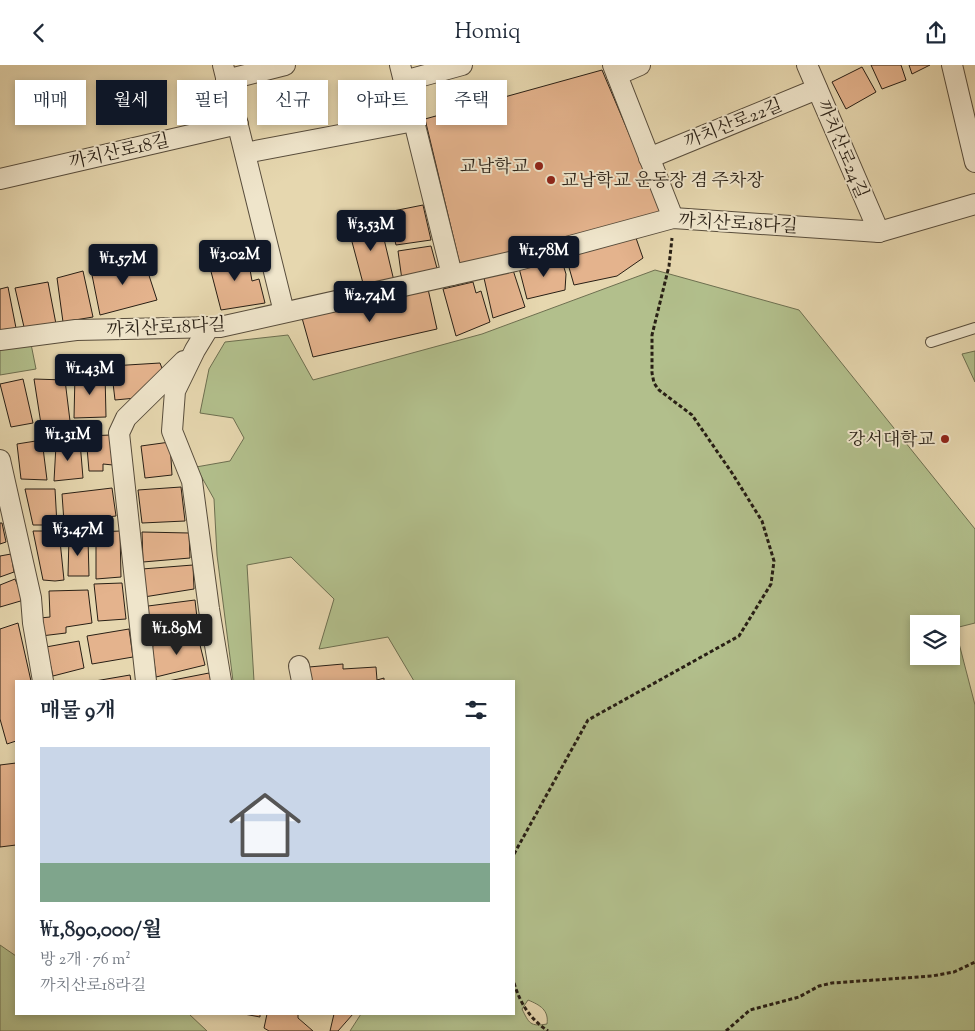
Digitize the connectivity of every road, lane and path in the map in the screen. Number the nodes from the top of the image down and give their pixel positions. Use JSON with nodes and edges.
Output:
{"nodes":[{"id":1,"x":285,"y":65,"type":"edge"},
{"id":2,"x":462,"y":65,"type":"edge"},
{"id":3,"x":640,"y":65,"type":"edge"},
{"id":4,"x":807,"y":65,"type":"edge"},
{"id":5,"x":952,"y":65,"type":"edge"},
{"id":6,"x":615,"y":70,"type":"edge"},
{"id":7,"x":225,"y":72,"type":"edge"},
{"id":8,"x":402,"y":73,"type":"edge"},
{"id":9,"x":817,"y":89,"type":"junction"},
{"id":10,"x":234,"y":125,"type":"edge"},
{"id":11,"x":238,"y":125,"type":"edge"},
{"id":12,"x":393,"y":125,"type":"edge"},
{"id":13,"x":415,"y":125,"type":"edge"},
{"id":14,"x":244,"y":153,"type":"junction"},
{"id":15,"x":650,"y":158,"type":"junction"},
{"id":16,"x":975,"y":162,"type":"edge"},
{"id":17,"x":0,"y":179,"type":"edge"},
{"id":18,"x":975,"y":204,"type":"edge"},
{"id":19,"x":673,"y":218,"type":"junction"},
{"id":20,"x":879,"y":232,"type":"junction"},
{"id":21,"x":452,"y":275,"type":"junction"},
{"id":22,"x":284,"y":312,"type":"junction"},
{"id":23,"x":209,"y":327,"type":"junction"},
{"id":24,"x":975,"y":328,"type":"edge"},
{"id":25,"x":0,"y":340,"type":"edge"},
{"id":26,"x":931,"y":342,"type":"dead end"},
{"id":27,"x":195,"y":350,"type":"junction"},
{"id":28,"x":0,"y":460,"type":"edge"},
{"id":29,"x":43,"y":680,"type":"edge"},
{"id":30,"x":146,"y":680,"type":"edge"},
{"id":31,"x":221,"y":680,"type":"edge"},
{"id":32,"x":515,"y":852,"type":"edge"},
{"id":33,"x":975,"y":962,"type":"edge"},
{"id":34,"x":515,"y":986,"type":"edge"},
{"id":35,"x":548,"y":1031,"type":"edge"},
{"id":36,"x":726,"y":1031,"type":"edge"}],
"edges":[{"from":1,"to":7,"type":"street"},
{"from":2,"to":8,"type":"street"},
{"from":3,"to":6,"type":"street"},
{"from":4,"to":9,"type":"street","name":"까치산로24길"},
{"from":5,"to":16,"type":"street"},
{"from":6,"to":15,"type":"street"},
{"from":9,"to":15,"type":"street","name":"까치산로22길"},
{"from":9,"to":20,"type":"street","name":"까치산로24길"},
{"from":10,"to":17,"type":"street","name":"까치산로18길"},
{"from":11,"to":14,"type":"street"},
{"from":12,"to":14,"type":"street"},
{"from":13,"to":21,"type":"street"},
{"from":14,"to":22,"type":"street"},
{"from":15,"to":19,"type":"street"},
{"from":18,"to":20,"type":"street","name":"까치산로18다길"},
{"from":19,"to":20,"type":"street","name":"까치산로18다길"},
{"from":19,"to":21,"type":"street","name":"까치산로18다길"},
{"from":19,"to":32,"type":"path"},
{"from":21,"to":22,"type":"street","name":"까치산로18다길"},
{"from":22,"to":23,"type":"street","name":"까치산로18다길"},
{"from":23,"to":25,"type":"street","name":"까치산로18다길"},
{"from":23,"to":27,"type":"street"},
{"from":24,"to":26,"type":"lane"},
{"from":27,"to":30,"type":"street"},
{"from":27,"to":31,"type":"street"},
{"from":28,"to":29,"type":"street"},
{"from":33,"to":36,"type":"path"},
{"from":34,"to":35,"type":"path"}]}
